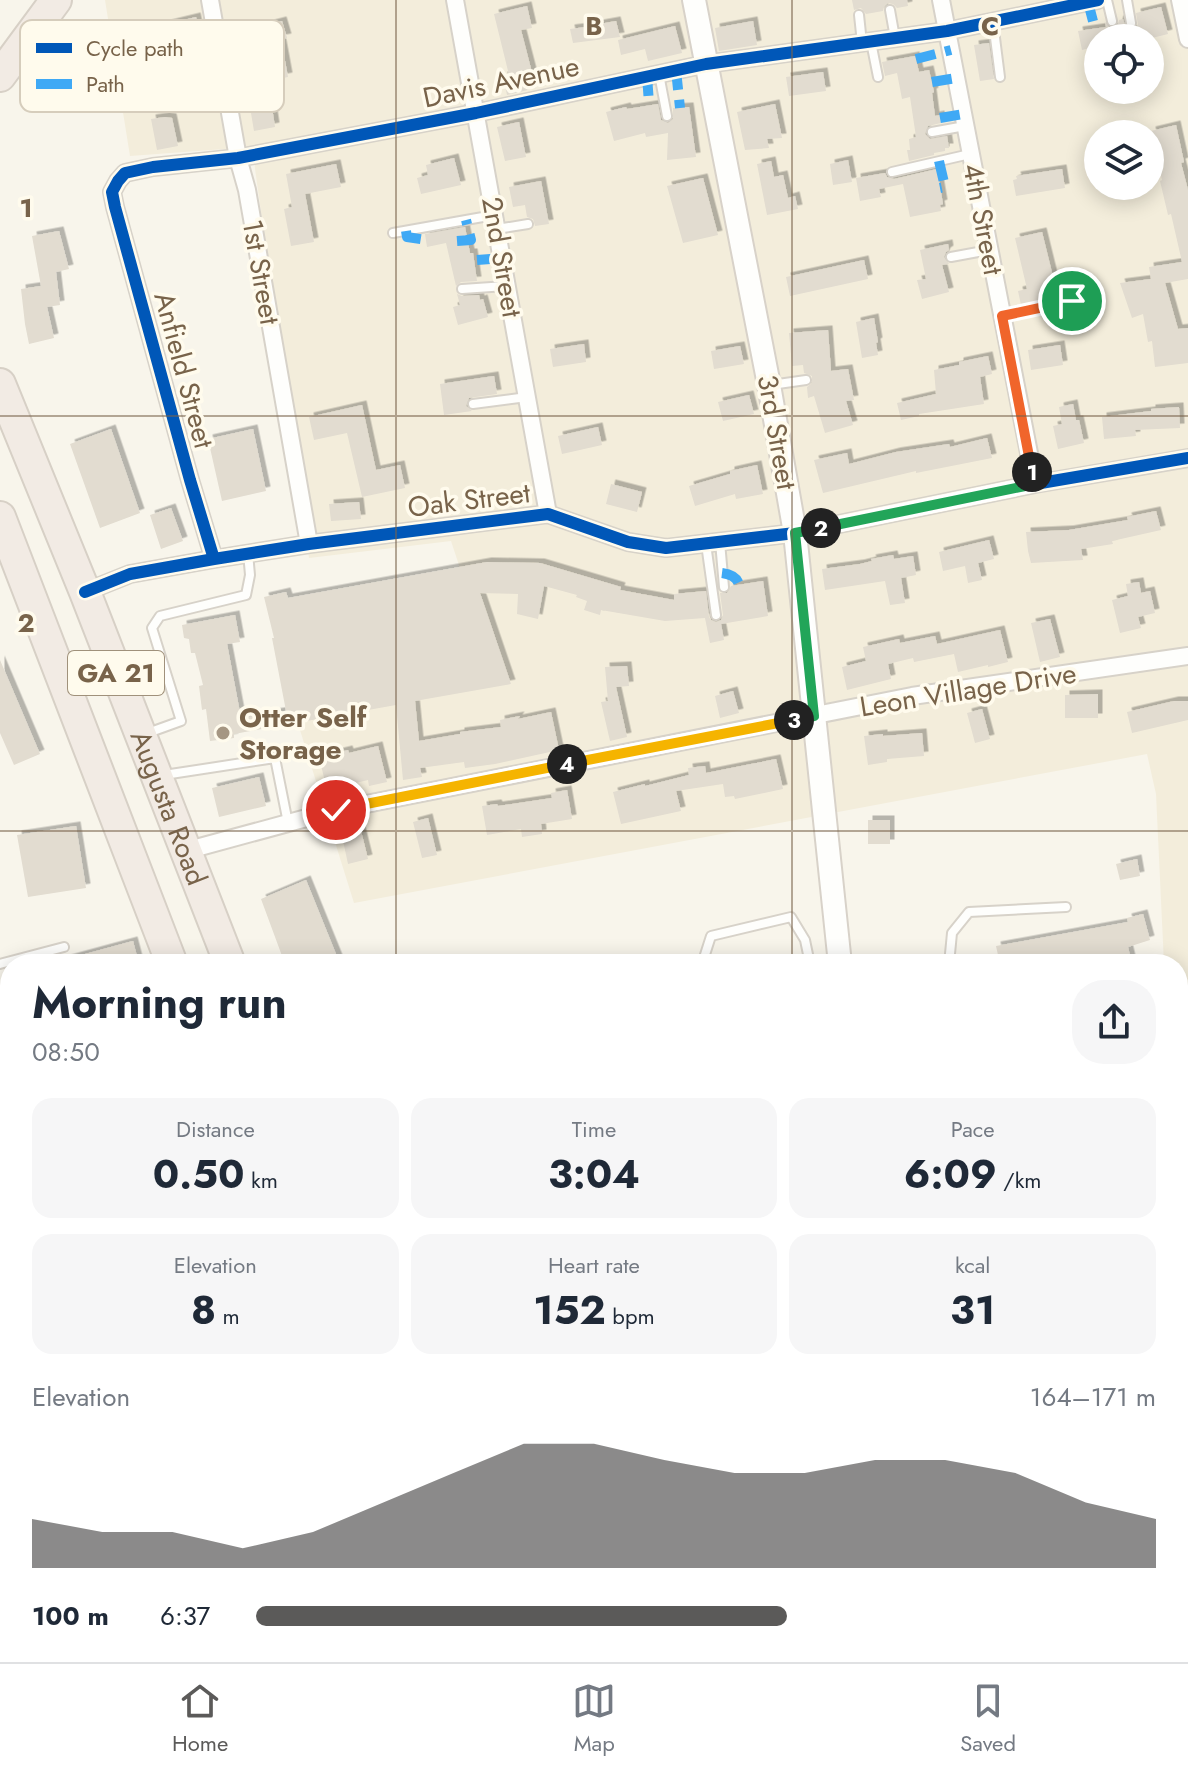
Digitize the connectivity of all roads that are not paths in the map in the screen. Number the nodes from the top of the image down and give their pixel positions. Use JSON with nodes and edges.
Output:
{"nodes":[{"id":1,"x":56,"y":0,"type":"edge"},
{"id":2,"x":210,"y":0,"type":"edge"},
{"id":3,"x":455,"y":0,"type":"edge"},
{"id":4,"x":694,"y":0,"type":"edge"},
{"id":5,"x":941,"y":0,"type":"edge"},
{"id":6,"x":1098,"y":0,"type":"edge"},
{"id":7,"x":1107,"y":0,"type":"edge"},
{"id":8,"x":1127,"y":0,"type":"edge"},
{"id":9,"x":1180,"y":0,"type":"edge"},
{"id":10,"x":890,"y":10,"type":"dead end"},
{"id":11,"x":859,"y":15,"type":"dead end"},
{"id":12,"x":41,"y":20,"type":"edge"},
{"id":13,"x":214,"y":20,"type":"edge"},
{"id":14,"x":1112,"y":21,"type":"dead end"},
{"id":15,"x":993,"y":22,"type":"junction"},
{"id":16,"x":1131,"y":23,"type":"dead end"},
{"id":17,"x":947,"y":31,"type":"junction"},
{"id":18,"x":895,"y":38,"type":"junction"},
{"id":19,"x":1188,"y":39,"type":"edge"},
{"id":20,"x":867,"y":42,"type":"junction"},
{"id":21,"x":20,"y":49,"type":"edge"},
{"id":22,"x":706,"y":64,"type":"junction"},
{"id":23,"x":659,"y":74,"type":"junction"},
{"id":24,"x":0,"y":76,"type":"edge"},
{"id":25,"x":878,"y":77,"type":"dead end"},
{"id":26,"x":1000,"y":77,"type":"dead end"},
{"id":27,"x":230,"y":112,"type":"edge"},
{"id":28,"x":476,"y":113,"type":"junction"},
{"id":29,"x":667,"y":116,"type":"dead end"},
{"id":30,"x":966,"y":125,"type":"junction"},
{"id":31,"x":932,"y":132,"type":"dead end"},
{"id":32,"x":971,"y":154,"type":"junction"},
{"id":33,"x":238,"y":158,"type":"junction"},
{"id":34,"x":892,"y":172,"type":"dead end"},
{"id":35,"x":112,"y":192,"type":"joint"},
{"id":36,"x":496,"y":222,"type":"junction"},
{"id":37,"x":528,"y":224,"type":"dead end"},
{"id":38,"x":393,"y":233,"type":"dead end"},
{"id":39,"x":989,"y":250,"type":"junction"},
{"id":40,"x":951,"y":257,"type":"dead end"},
{"id":41,"x":507,"y":286,"type":"junction"},
{"id":42,"x":462,"y":289,"type":"dead end"},
{"id":43,"x":1072,"y":301,"type":"dead end"},
{"id":44,"x":1002,"y":316,"type":"junction"},
{"id":45,"x":806,"y":380,"type":"dead end"},
{"id":46,"x":0,"y":384,"type":"edge"},
{"id":47,"x":769,"y":385,"type":"junction"},
{"id":48,"x":527,"y":397,"type":"junction"},
{"id":49,"x":473,"y":404,"type":"dead end"},
{"id":50,"x":1188,"y":458,"type":"edge"},
{"id":51,"x":1035,"y":484,"type":"junction"},
{"id":52,"x":548,"y":514,"type":"junction"},
{"id":53,"x":0,"y":517,"type":"edge"},
{"id":54,"x":795,"y":533,"type":"junction"},
{"id":55,"x":0,"y":543,"type":"edge"},
{"id":56,"x":713,"y":543,"type":"junction"},
{"id":57,"x":309,"y":544,"type":"junction"},
{"id":58,"x":248,"y":553,"type":"junction"},
{"id":59,"x":214,"y":559,"type":"junction"},
{"id":60,"x":724,"y":587,"type":"dead end"},
{"id":61,"x":85,"y":592,"type":"junction"},
{"id":62,"x":716,"y":615,"type":"dead end"},
{"id":63,"x":48,"y":640,"type":"junction"},
{"id":64,"x":1188,"y":656,"type":"edge"},
{"id":65,"x":814,"y":716,"type":"junction"},
{"id":66,"x":141,"y":735,"type":"junction"},
{"id":67,"x":156,"y":776,"type":"junction"},
{"id":68,"x":288,"y":823,"type":"junction"},
{"id":69,"x":185,"y":851,"type":"junction"},
{"id":70,"x":1066,"y":907,"type":"dead end"},
{"id":71,"x":64,"y":947,"type":"dead end"},
{"id":72,"x":38,"y":954,"type":"edge"},
{"id":73,"x":168,"y":954,"type":"edge"},
{"id":74,"x":226,"y":954,"type":"edge"},
{"id":75,"x":705,"y":954,"type":"edge"},
{"id":76,"x":808,"y":954,"type":"edge"},
{"id":77,"x":839,"y":954,"type":"edge"},
{"id":78,"x":950,"y":954,"type":"edge"}],
"edges":[{"from":1,"to":12,"type":"highway"},
{"from":2,"to":13,"type":"street","name":"1st Street"},
{"from":3,"to":28,"type":"street","name":"2nd Street"},
{"from":4,"to":22,"type":"street","name":"3rd Street"},
{"from":5,"to":17,"type":"street","name":"4th Street"},
{"from":6,"to":15,"type":"street","name":"Davis Avenue"},
{"from":7,"to":14,"type":"lane"},
{"from":8,"to":16,"type":"lane"},
{"from":9,"to":19,"type":"street"},
{"from":10,"to":18,"type":"lane"},
{"from":11,"to":20,"type":"lane"},
{"from":15,"to":17,"type":"street","name":"Davis Avenue"},
{"from":15,"to":26,"type":"lane"},
{"from":17,"to":18,"type":"street","name":"Davis Avenue"},
{"from":17,"to":30,"type":"street","name":"4th Street"},
{"from":18,"to":20,"type":"street","name":"Davis Avenue"},
{"from":20,"to":22,"type":"street","name":"Davis Avenue"},
{"from":20,"to":25,"type":"lane"},
{"from":21,"to":24,"type":"highway"},
{"from":22,"to":23,"type":"street","name":"Davis Avenue"},
{"from":22,"to":47,"type":"street","name":"3rd Street"},
{"from":23,"to":28,"type":"street","name":"Davis Avenue"},
{"from":23,"to":29,"type":"lane"},
{"from":27,"to":33,"type":"street","name":"1st Street"},
{"from":28,"to":33,"type":"street","name":"Davis Avenue"},
{"from":28,"to":36,"type":"street","name":"2nd Street"},
{"from":30,"to":31,"type":"lane"},
{"from":30,"to":32,"type":"street","name":"4th Street"},
{"from":32,"to":34,"type":"lane"},
{"from":32,"to":39,"type":"street","name":"4th Street"},
{"from":33,"to":35,"type":"street","name":"Davis Avenue"},
{"from":33,"to":57,"type":"street","name":"1st Street"},
{"from":35,"to":59,"type":"street","name":"Anfield Street"},
{"from":36,"to":37,"type":"lane"},
{"from":36,"to":38,"type":"lane"},
{"from":36,"to":41,"type":"street","name":"2nd Street"},
{"from":39,"to":40,"type":"lane"},
{"from":39,"to":44,"type":"street","name":"4th Street"},
{"from":41,"to":42,"type":"lane"},
{"from":41,"to":48,"type":"street","name":"2nd Street"},
{"from":43,"to":44,"type":"lane"},
{"from":44,"to":51,"type":"street","name":"4th Street"},
{"from":45,"to":47,"type":"lane"},
{"from":46,"to":61,"type":"highway","name":"Augusta Road","number":"GA 21"},
{"from":47,"to":54,"type":"street","name":"3rd Street"},
{"from":48,"to":49,"type":"lane"},
{"from":48,"to":52,"type":"street","name":"2nd Street"},
{"from":50,"to":51,"type":"street","name":"Oak Street"},
{"from":51,"to":54,"type":"street","name":"Oak Street"},
{"from":52,"to":56,"type":"street","name":"Oak Street"},
{"from":52,"to":57,"type":"street","name":"Oak Street"},
{"from":53,"to":63,"type":"highway"},
{"from":54,"to":56,"type":"street","name":"Oak Street"},
{"from":54,"to":65,"type":"street","name":"3rd Street"},
{"from":55,"to":63,"type":"highway"},
{"from":56,"to":60,"type":"lane"},
{"from":56,"to":62,"type":"lane"},
{"from":57,"to":58,"type":"street","name":"Oak Street"},
{"from":58,"to":59,"type":"street","name":"Oak Street"},
{"from":58,"to":66,"type":"lane"},
{"from":59,"to":61,"type":"street","name":"Oak Street"},
{"from":61,"to":66,"type":"highway","name":"Augusta Road","number":"GA 21"},
{"from":63,"to":73,"type":"highway","name":"Augusta Road","number":"GA 21"},
{"from":64,"to":65,"type":"street","name":"Leon Village Drive"},
{"from":65,"to":68,"type":"street","name":"Leon Village Drive"},
{"from":65,"to":77,"type":"street","name":"3rd Street"},
{"from":66,"to":67,"type":"highway","name":"Augusta Road","number":"GA 21"},
{"from":67,"to":68,"type":"lane"},
{"from":67,"to":69,"type":"highway","name":"Augusta Road","number":"GA 21"},
{"from":68,"to":69,"type":"street","name":"Leon Village Drive"},
{"from":69,"to":74,"type":"highway","name":"Augusta Road","number":"GA 21"},
{"from":70,"to":78,"type":"lane"},
{"from":71,"to":72,"type":"lane"},
{"from":75,"to":76,"type":"lane"}]}
